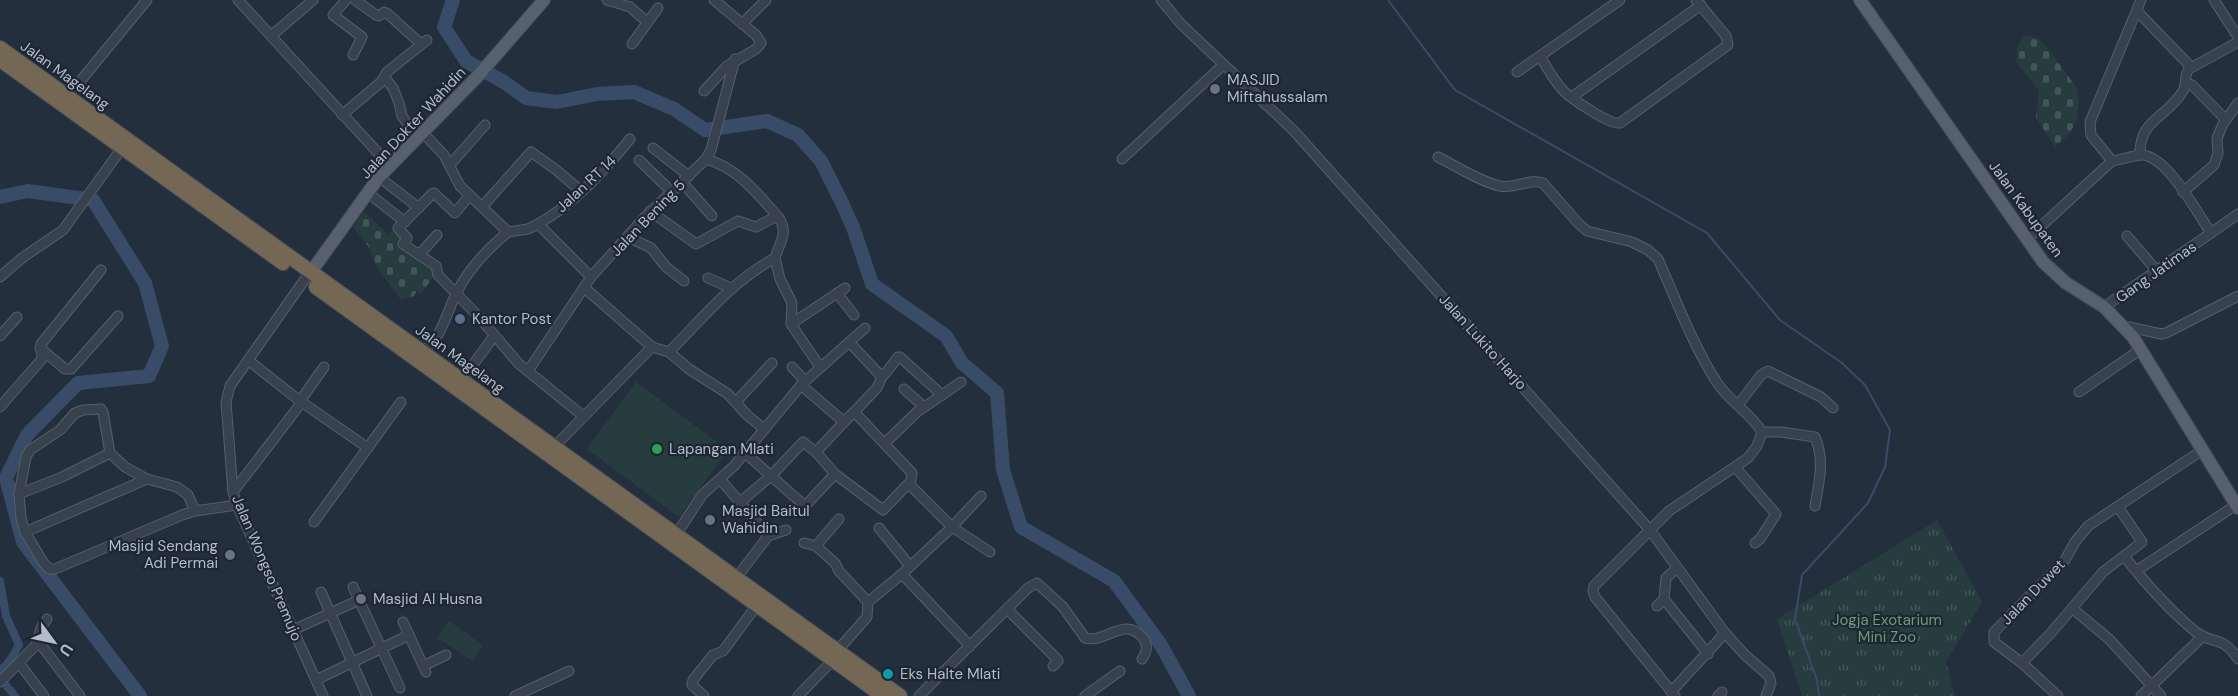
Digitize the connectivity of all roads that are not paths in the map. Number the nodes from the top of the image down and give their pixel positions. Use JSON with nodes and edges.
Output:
{"nodes":[{"id":1,"x":147,"y":0,"type":"edge"},
{"id":2,"x":238,"y":0,"type":"edge"},
{"id":3,"x":313,"y":0,"type":"edge"},
{"id":4,"x":346,"y":0,"type":"edge"},
{"id":5,"x":355,"y":0,"type":"edge"},
{"id":6,"x":544,"y":0,"type":"edge"},
{"id":7,"x":607,"y":0,"type":"edge"},
{"id":8,"x":714,"y":0,"type":"edge"},
{"id":9,"x":766,"y":0,"type":"edge"},
{"id":10,"x":1161,"y":0,"type":"edge"},
{"id":11,"x":1620,"y":0,"type":"edge"},
{"id":12,"x":1860,"y":0,"type":"edge"},
{"id":13,"x":2141,"y":0,"type":"edge"},
{"id":14,"x":2214,"y":0,"type":"edge"},
{"id":15,"x":627,"y":2,"type":"edge"},
{"id":16,"x":1699,"y":2,"type":"edge"},
{"id":17,"x":658,"y":8,"type":"dead end"},
{"id":18,"x":2137,"y":11,"type":"junction"},
{"id":19,"x":647,"y":22,"type":"junction"},
{"id":20,"x":742,"y":24,"type":"junction"},
{"id":21,"x":271,"y":36,"type":"junction"},
{"id":22,"x":2238,"y":37,"type":"edge"},
{"id":23,"x":2238,"y":42,"type":"edge"},
{"id":24,"x":632,"y":44,"type":"dead end"},
{"id":25,"x":0,"y":48,"type":"edge"},
{"id":26,"x":353,"y":55,"type":"dead end"},
{"id":27,"x":1540,"y":57,"type":"junction"},
{"id":28,"x":0,"y":59,"type":"edge"},
{"id":29,"x":735,"y":59,"type":"junction"},
{"id":30,"x":1223,"y":65,"type":"junction"},
{"id":31,"x":2191,"y":67,"type":"junction"},
{"id":32,"x":1517,"y":72,"type":"dead end"},
{"id":33,"x":384,"y":77,"type":"junction"},
{"id":34,"x":2185,"y":83,"type":"junction"},
{"id":35,"x":704,"y":91,"type":"dead end"},
{"id":36,"x":68,"y":96,"type":"junction"},
{"id":37,"x":1572,"y":97,"type":"junction"},
{"id":38,"x":2238,"y":104,"type":"edge"},
{"id":39,"x":342,"y":115,"type":"junction"},
{"id":40,"x":2226,"y":120,"type":"junction"},
{"id":41,"x":485,"y":124,"type":"dead end"},
{"id":42,"x":420,"y":136,"type":"junction"},
{"id":43,"x":630,"y":139,"type":"dead end"},
{"id":44,"x":122,"y":148,"type":"junction"},
{"id":45,"x":652,"y":148,"type":"dead end"},
{"id":46,"x":2140,"y":155,"type":"junction"},
{"id":47,"x":1438,"y":158,"type":"dead end"},
{"id":48,"x":706,"y":159,"type":"junction"},
{"id":49,"x":1122,"y":159,"type":"dead end"},
{"id":50,"x":639,"y":160,"type":"dead end"},
{"id":51,"x":2112,"y":161,"type":"junction"},
{"id":52,"x":450,"y":165,"type":"junction"},
{"id":53,"x":390,"y":166,"type":"junction"},
{"id":54,"x":379,"y":177,"type":"junction"},
{"id":55,"x":686,"y":179,"type":"junction"},
{"id":56,"x":581,"y":191,"type":"junction"},
{"id":57,"x":368,"y":192,"type":"junction"},
{"id":58,"x":672,"y":192,"type":"junction"},
{"id":59,"x":2183,"y":192,"type":"junction"},
{"id":60,"x":470,"y":195,"type":"junction"},
{"id":61,"x":482,"y":207,"type":"junction"},
{"id":62,"x":418,"y":208,"type":"junction"},
{"id":63,"x":650,"y":211,"type":"junction"},
{"id":64,"x":712,"y":216,"type":"dead end"},
{"id":65,"x":780,"y":218,"type":"junction"},
{"id":66,"x":2237,"y":218,"type":"edge"},
{"id":67,"x":405,"y":222,"type":"junction"},
{"id":68,"x":538,"y":224,"type":"junction"},
{"id":69,"x":508,"y":232,"type":"junction"},
{"id":70,"x":2211,"y":233,"type":"junction"},
{"id":71,"x":437,"y":235,"type":"dead end"},
{"id":72,"x":2127,"y":236,"type":"dead end"},
{"id":73,"x":628,"y":237,"type":"junction"},
{"id":74,"x":2027,"y":239,"type":"junction"},
{"id":75,"x":419,"y":255,"type":"junction"},
{"id":76,"x":775,"y":258,"type":"junction"},
{"id":77,"x":101,"y":270,"type":"dead end"},
{"id":78,"x":2157,"y":271,"type":"junction"},
{"id":79,"x":308,"y":275,"type":"junction"},
{"id":80,"x":0,"y":277,"type":"edge"},
{"id":81,"x":708,"y":278,"type":"dead end"},
{"id":82,"x":684,"y":281,"type":"dead end"},
{"id":83,"x":588,"y":282,"type":"junction"},
{"id":84,"x":731,"y":288,"type":"junction"},
{"id":85,"x":456,"y":293,"type":"junction"},
{"id":86,"x":2238,"y":296,"type":"edge"},
{"id":87,"x":2104,"y":307,"type":"junction"},
{"id":88,"x":854,"y":315,"type":"dead end"},
{"id":89,"x":118,"y":316,"type":"dead end"},
{"id":90,"x":17,"y":317,"type":"dead end"},
{"id":91,"x":791,"y":324,"type":"junction"},
{"id":92,"x":2124,"y":326,"type":"junction"},
{"id":93,"x":865,"y":328,"type":"dead end"},
{"id":94,"x":0,"y":336,"type":"edge"},
{"id":95,"x":494,"y":336,"type":"junction"},
{"id":96,"x":849,"y":342,"type":"junction"},
{"id":97,"x":652,"y":347,"type":"junction"},
{"id":98,"x":40,"y":348,"type":"junction"},
{"id":99,"x":2141,"y":349,"type":"junction"},
{"id":100,"x":422,"y":352,"type":"junction"},
{"id":101,"x":669,"y":352,"type":"junction"},
{"id":102,"x":249,"y":360,"type":"junction"},
{"id":103,"x":772,"y":363,"type":"dead end"},
{"id":104,"x":324,"y":367,"type":"dead end"},
{"id":105,"x":792,"y":367,"type":"dead end"},
{"id":106,"x":820,"y":367,"type":"junction"},
{"id":107,"x":528,"y":371,"type":"junction"},
{"id":108,"x":881,"y":374,"type":"junction"},
{"id":109,"x":460,"y":379,"type":"junction"},
{"id":110,"x":961,"y":382,"type":"dead end"},
{"id":111,"x":803,"y":383,"type":"junction"},
{"id":112,"x":904,"y":389,"type":"dead end"},
{"id":113,"x":2079,"y":392,"type":"dead end"},
{"id":114,"x":942,"y":395,"type":"junction"},
{"id":115,"x":301,"y":401,"type":"junction"},
{"id":116,"x":401,"y":402,"type":"dead end"},
{"id":117,"x":736,"y":402,"type":"junction"},
{"id":118,"x":485,"y":403,"type":"junction"},
{"id":119,"x":1738,"y":405,"type":"junction"},
{"id":120,"x":0,"y":407,"type":"edge"},
{"id":121,"x":924,"y":407,"type":"junction"},
{"id":122,"x":1833,"y":408,"type":"dead end"},
{"id":123,"x":854,"y":412,"type":"junction"},
{"id":124,"x":583,"y":416,"type":"junction"},
{"id":125,"x":844,"y":422,"type":"junction"},
{"id":126,"x":764,"y":429,"type":"junction"},
{"id":127,"x":1762,"y":432,"type":"junction"},
{"id":128,"x":885,"y":443,"type":"junction"},
{"id":129,"x":554,"y":447,"type":"junction"},
{"id":130,"x":368,"y":448,"type":"junction"},
{"id":131,"x":2201,"y":451,"type":"junction"},
{"id":132,"x":744,"y":452,"type":"junction"},
{"id":133,"x":816,"y":452,"type":"junction"},
{"id":134,"x":110,"y":453,"type":"junction"},
{"id":135,"x":1736,"y":468,"type":"junction"},
{"id":136,"x":835,"y":474,"type":"junction"},
{"id":137,"x":771,"y":476,"type":"junction"},
{"id":138,"x":147,"y":479,"type":"junction"},
{"id":139,"x":720,"y":479,"type":"junction"},
{"id":140,"x":909,"y":483,"type":"junction"},
{"id":141,"x":233,"y":492,"type":"junction"},
{"id":142,"x":19,"y":494,"type":"junction"},
{"id":143,"x":981,"y":496,"type":"dead end"},
{"id":144,"x":739,"y":502,"type":"junction"},
{"id":145,"x":237,"y":505,"type":"junction"},
{"id":146,"x":1815,"y":506,"type":"dead end"},
{"id":147,"x":2118,"y":507,"type":"junction"},
{"id":148,"x":2237,"y":507,"type":"edge"},
{"id":149,"x":195,"y":511,"type":"junction"},
{"id":150,"x":839,"y":519,"type":"dead end"},
{"id":151,"x":314,"y":522,"type":"dead end"},
{"id":152,"x":952,"y":527,"type":"junction"},
{"id":153,"x":879,"y":528,"type":"dead end"},
{"id":154,"x":786,"y":530,"type":"dead end"},
{"id":155,"x":1650,"y":530,"type":"junction"},
{"id":156,"x":25,"y":532,"type":"junction"},
{"id":157,"x":676,"y":535,"type":"junction"},
{"id":158,"x":768,"y":536,"type":"junction"},
{"id":159,"x":804,"y":543,"type":"dead end"},
{"id":160,"x":1755,"y":543,"type":"dead end"},
{"id":161,"x":816,"y":546,"type":"junction"},
{"id":162,"x":990,"y":552,"type":"dead end"},
{"id":163,"x":2124,"y":556,"type":"junction"},
{"id":164,"x":910,"y":566,"type":"junction"},
{"id":165,"x":1677,"y":568,"type":"junction"},
{"id":166,"x":2136,"y":571,"type":"junction"},
{"id":167,"x":902,"y":574,"type":"junction"},
{"id":168,"x":736,"y":578,"type":"junction"},
{"id":169,"x":353,"y":587,"type":"dead end"},
{"id":170,"x":321,"y":592,"type":"dead end"},
{"id":171,"x":359,"y":600,"type":"junction"},
{"id":172,"x":868,"y":602,"type":"junction"},
{"id":173,"x":757,"y":605,"type":"junction"},
{"id":174,"x":1007,"y":609,"type":"junction"},
{"id":175,"x":2073,"y":609,"type":"junction"},
{"id":176,"x":330,"y":613,"type":"junction"},
{"id":177,"x":47,"y":619,"type":"dead end"},
{"id":178,"x":403,"y":622,"type":"dead end"},
{"id":179,"x":294,"y":630,"type":"junction"},
{"id":180,"x":1725,"y":633,"type":"junction"},
{"id":181,"x":409,"y":635,"type":"junction"},
{"id":182,"x":2204,"y":636,"type":"junction"},
{"id":183,"x":2238,"y":639,"type":"edge"},
{"id":184,"x":38,"y":641,"type":"junction"},
{"id":185,"x":2229,"y":645,"type":"junction"},
{"id":186,"x":970,"y":646,"type":"junction"},
{"id":187,"x":381,"y":649,"type":"junction"},
{"id":188,"x":1708,"y":654,"type":"junction"},
{"id":189,"x":446,"y":655,"type":"dead end"},
{"id":190,"x":835,"y":655,"type":"junction"},
{"id":191,"x":1142,"y":659,"type":"dead end"},
{"id":192,"x":2238,"y":659,"type":"edge"},
{"id":193,"x":19,"y":663,"type":"junction"},
{"id":194,"x":353,"y":663,"type":"junction"},
{"id":195,"x":2022,"y":663,"type":"junction"},
{"id":196,"x":1053,"y":666,"type":"dead end"},
{"id":197,"x":569,"y":671,"type":"dead end"},
{"id":198,"x":1120,"y":671,"type":"dead end"},
{"id":199,"x":316,"y":680,"type":"junction"},
{"id":200,"x":0,"y":682,"type":"edge"},
{"id":201,"x":2151,"y":686,"type":"junction"},
{"id":202,"x":399,"y":688,"type":"dead end"},
{"id":203,"x":1673,"y":694,"type":"edge"},
{"id":204,"x":44,"y":696,"type":"edge"},
{"id":205,"x":80,"y":696,"type":"edge"},
{"id":206,"x":323,"y":696,"type":"edge"},
{"id":207,"x":367,"y":696,"type":"edge"},
{"id":208,"x":515,"y":696,"type":"edge"},
{"id":209,"x":704,"y":696,"type":"edge"},
{"id":210,"x":798,"y":696,"type":"edge"},
{"id":211,"x":883,"y":696,"type":"edge"},
{"id":212,"x":900,"y":696,"type":"edge"},
{"id":213,"x":919,"y":696,"type":"edge"},
{"id":214,"x":1085,"y":696,"type":"edge"},
{"id":215,"x":1766,"y":696,"type":"edge"},
{"id":216,"x":2058,"y":696,"type":"edge"},
{"id":217,"x":2141,"y":696,"type":"edge"},
{"id":218,"x":2161,"y":696,"type":"edge"}],
"edges":[{"from":1,"to":36,"type":"street"},
{"from":2,"to":21,"type":"street"},
{"from":3,"to":21,"type":"street"},
{"from":4,"to":26,"type":"street"},
{"from":5,"to":33,"type":"street"},
{"from":6,"to":42,"type":"main road","name":"Jalan Dokter Wahidin"},
{"from":7,"to":15,"type":"street"},
{"from":8,"to":20,"type":"street"},
{"from":9,"to":20,"type":"street"},
{"from":10,"to":30,"type":"street","name":"Jalan Lukito Harjo"},
{"from":11,"to":27,"type":"street"},
{"from":12,"to":74,"type":"main road","name":"Jalan Kabupaten"},
{"from":13,"to":18,"type":"street"},
{"from":14,"to":22,"type":"street"},
{"from":15,"to":19,"type":"street"},
{"from":16,"to":37,"type":"street"},
{"from":16,"to":37,"type":"street"},
{"from":17,"to":19,"type":"street"},
{"from":18,"to":31,"type":"street"},
{"from":18,"to":51,"type":"street"},
{"from":19,"to":24,"type":"street"},
{"from":20,"to":29,"type":"street"},
{"from":21,"to":39,"type":"street"},
{"from":23,"to":31,"type":"street"},
{"from":25,"to":36,"type":"highway","name":"Jalan Magelang"},
{"from":27,"to":32,"type":"street"},
{"from":27,"to":37,"type":"street"},
{"from":28,"to":44,"type":"highway","name":"Jalan Magelang"},
{"from":29,"to":35,"type":"street"},
{"from":29,"to":48,"type":"street"},
{"from":30,"to":49,"type":"street"},
{"from":30,"to":155,"type":"street","name":"Jalan Lukito Harjo"},
{"from":31,"to":34,"type":"street"},
{"from":33,"to":39,"type":"street"},
{"from":33,"to":42,"type":"street"},
{"from":34,"to":40,"type":"street"},
{"from":34,"to":46,"type":"street"},
{"from":36,"to":79,"type":"highway","name":"Jalan Magelang"},
{"from":38,"to":40,"type":"street"},
{"from":39,"to":53,"type":"street"},
{"from":40,"to":59,"type":"street"},
{"from":41,"to":52,"type":"street"},
{"from":42,"to":52,"type":"street"},
{"from":42,"to":53,"type":"main road","name":"Jalan Dokter Wahidin"},
{"from":43,"to":56,"type":"street","name":"Jalan RT 14"},
{"from":44,"to":79,"type":"highway","name":"Jalan Magelang"},
{"from":44,"to":80,"type":"street"},
{"from":45,"to":55,"type":"street"},
{"from":46,"to":51,"type":"street"},
{"from":46,"to":59,"type":"street","name":"Gang Jatimas"},
{"from":47,"to":119,"type":"street"},
{"from":48,"to":55,"type":"street","name":"Jalan Bening 5"},
{"from":48,"to":65,"type":"street"},
{"from":50,"to":58,"type":"street"},
{"from":51,"to":74,"type":"street"},
{"from":52,"to":60,"type":"street"},
{"from":53,"to":54,"type":"main road","name":"Jalan Dokter Wahidin"},
{"from":54,"to":57,"type":"main road","name":"Jalan Dokter Wahidin"},
{"from":54,"to":62,"type":"street"},
{"from":55,"to":58,"type":"street","name":"Jalan Bening 5"},
{"from":55,"to":64,"type":"street"},
{"from":56,"to":61,"type":"street"},
{"from":56,"to":68,"type":"street","name":"Jalan RT 14"},
{"from":57,"to":67,"type":"street"},
{"from":57,"to":79,"type":"main road","name":"Jalan Dokter Wahidin"},
{"from":58,"to":63,"type":"street","name":"Jalan Bening 5"},
{"from":59,"to":70,"type":"street","name":"Gang Jatimas"},
{"from":60,"to":61,"type":"street"},
{"from":60,"to":62,"type":"street"},
{"from":61,"to":69,"type":"street"},
{"from":62,"to":67,"type":"street"},
{"from":63,"to":65,"type":"street"},
{"from":63,"to":73,"type":"street","name":"Jalan Bening 5"},
{"from":65,"to":76,"type":"street"},
{"from":66,"to":70,"type":"street"},
{"from":67,"to":75,"type":"street"},
{"from":68,"to":69,"type":"street","name":"Jalan RT 14"},
{"from":68,"to":83,"type":"street"},
{"from":69,"to":85,"type":"street"},
{"from":70,"to":78,"type":"street","name":"Gang Jatimas"},
{"from":71,"to":75,"type":"street"},
{"from":72,"to":78,"type":"street"},
{"from":73,"to":82,"type":"street"},
{"from":73,"to":83,"type":"street","name":"Jalan Bening 5"},
{"from":74,"to":87,"type":"main road","name":"Jalan Kabupaten"},
{"from":75,"to":85,"type":"street"},
{"from":76,"to":84,"type":"street"},
{"from":76,"to":91,"type":"street"},
{"from":77,"to":98,"type":"street"},
{"from":78,"to":87,"type":"street","name":"Gang Jatimas"},
{"from":79,"to":100,"type":"highway","name":"Jalan Magelang"},
{"from":79,"to":102,"type":"street","name":"Jalan Wongso Premujo"},
{"from":79,"to":118,"type":"highway","name":"Jalan Magelang"},
{"from":81,"to":84,"type":"street"},
{"from":83,"to":97,"type":"street"},
{"from":83,"to":107,"type":"street","name":"Jalan Bening 5"},
{"from":84,"to":101,"type":"street"},
{"from":85,"to":95,"type":"street"},
{"from":85,"to":100,"type":"street"},
{"from":86,"to":92,"type":"street"},
{"from":87,"to":92,"type":"main road","name":"Jalan Kabupaten"},
{"from":88,"to":91,"type":"street"},
{"from":89,"to":98,"type":"street"},
{"from":90,"to":94,"type":"street"},
{"from":91,"to":106,"type":"street"},
{"from":92,"to":99,"type":"main road","name":"Jalan Kabupaten"},
{"from":93,"to":96,"type":"street"},
{"from":95,"to":107,"type":"street"},
{"from":95,"to":109,"type":"street"},
{"from":96,"to":106,"type":"street"},
{"from":96,"to":108,"type":"street"},
{"from":97,"to":101,"type":"street"},
{"from":97,"to":124,"type":"street"},
{"from":98,"to":120,"type":"street"},
{"from":99,"to":113,"type":"street"},
{"from":99,"to":131,"type":"main road","name":"Jalan Kabupaten"},
{"from":100,"to":109,"type":"highway","name":"Jalan Magelang"},
{"from":101,"to":117,"type":"street"},
{"from":102,"to":115,"type":"street"},
{"from":102,"to":141,"type":"street","name":"Jalan Wongso Premujo"},
{"from":103,"to":117,"type":"street"},
{"from":104,"to":115,"type":"street"},
{"from":105,"to":111,"type":"street"},
{"from":106,"to":111,"type":"street"},
{"from":107,"to":124,"type":"street"},
{"from":108,"to":114,"type":"street"},
{"from":108,"to":123,"type":"street"},
{"from":109,"to":118,"type":"highway","name":"Jalan Magelang"},
{"from":110,"to":114,"type":"street"},
{"from":111,"to":125,"type":"street"},
{"from":111,"to":126,"type":"street"},
{"from":112,"to":121,"type":"street"},
{"from":114,"to":121,"type":"street"},
{"from":115,"to":130,"type":"street"},
{"from":115,"to":141,"type":"street"},
{"from":116,"to":130,"type":"street"},
{"from":117,"to":126,"type":"street"},
{"from":118,"to":129,"type":"highway","name":"Jalan Magelang"},
{"from":118,"to":173,"type":"highway","name":"Jalan Magelang"},
{"from":119,"to":122,"type":"street"},
{"from":119,"to":127,"type":"street"},
{"from":121,"to":128,"type":"street"},
{"from":123,"to":125,"type":"street"},
{"from":123,"to":128,"type":"street"},
{"from":124,"to":129,"type":"street"},
{"from":125,"to":133,"type":"street"},
{"from":126,"to":132,"type":"street"},
{"from":127,"to":135,"type":"street"},
{"from":127,"to":146,"type":"street"},
{"from":128,"to":140,"type":"street"},
{"from":129,"to":157,"type":"highway","name":"Jalan Magelang"},
{"from":130,"to":151,"type":"street"},
{"from":131,"to":147,"type":"street","name":"Jalan Duwet"},
{"from":131,"to":148,"type":"main road","name":"Jalan Kabupaten"},
{"from":132,"to":137,"type":"street"},
{"from":132,"to":139,"type":"street"},
{"from":133,"to":136,"type":"street"},
{"from":133,"to":137,"type":"street"},
{"from":134,"to":138,"type":"street"},
{"from":134,"to":142,"type":"street"},
{"from":134,"to":142,"type":"street"},
{"from":135,"to":155,"type":"street"},
{"from":135,"to":160,"type":"street"},
{"from":136,"to":137,"type":"street"},
{"from":136,"to":140,"type":"street"},
{"from":137,"to":144,"type":"street"},
{"from":138,"to":149,"type":"street"},
{"from":138,"to":156,"type":"street"},
{"from":139,"to":144,"type":"street"},
{"from":139,"to":157,"type":"street"},
{"from":140,"to":152,"type":"street"},
{"from":141,"to":145,"type":"street","name":"Jalan Wongso Premujo"},
{"from":142,"to":156,"type":"street"},
{"from":143,"to":152,"type":"street"},
{"from":144,"to":158,"type":"street"},
{"from":145,"to":149,"type":"street"},
{"from":145,"to":179,"type":"street","name":"Jalan Wongso Premujo"},
{"from":147,"to":163,"type":"street"},
{"from":147,"to":195,"type":"street","name":"Jalan Duwet"},
{"from":148,"to":166,"type":"street"},
{"from":149,"to":156,"type":"street"},
{"from":150,"to":161,"type":"street"},
{"from":152,"to":162,"type":"street"},
{"from":152,"to":164,"type":"street"},
{"from":153,"to":164,"type":"street"},
{"from":154,"to":158,"type":"street"},
{"from":155,"to":165,"type":"street","name":"Jalan Lukito Harjo"},
{"from":155,"to":203,"type":"street"},
{"from":157,"to":168,"type":"highway","name":"Jalan Magelang"},
{"from":158,"to":168,"type":"street"},
{"from":159,"to":161,"type":"street"},
{"from":161,"to":172,"type":"street"},
{"from":163,"to":166,"type":"street"},
{"from":163,"to":175,"type":"street"},
{"from":164,"to":167,"type":"street"},
{"from":165,"to":180,"type":"street","name":"Jalan Lukito Harjo"},
{"from":165,"to":188,"type":"street"},
{"from":166,"to":182,"type":"street"},
{"from":167,"to":172,"type":"street"},
{"from":167,"to":186,"type":"street"},
{"from":168,"to":190,"type":"highway","name":"Jalan Magelang"},
{"from":169,"to":171,"type":"street"},
{"from":170,"to":176,"type":"street"},
{"from":171,"to":176,"type":"street"},
{"from":171,"to":187,"type":"street"},
{"from":172,"to":190,"type":"street"},
{"from":173,"to":190,"type":"highway","name":"Jalan Magelang"},
{"from":173,"to":209,"type":"street"},
{"from":174,"to":186,"type":"street"},
{"from":174,"to":191,"type":"street"},
{"from":174,"to":196,"type":"street"},
{"from":175,"to":195,"type":"street"},
{"from":175,"to":201,"type":"street"},
{"from":176,"to":179,"type":"street"},
{"from":176,"to":194,"type":"street"},
{"from":177,"to":184,"type":"street"},
{"from":178,"to":181,"type":"street"},
{"from":179,"to":199,"type":"street","name":"Jalan Wongso Premujo"},
{"from":180,"to":188,"type":"street"},
{"from":180,"to":215,"type":"street","name":"Jalan Lukito Harjo"},
{"from":181,"to":187,"type":"street"},
{"from":181,"to":189,"type":"street"},
{"from":182,"to":185,"type":"street"},
{"from":182,"to":201,"type":"street"},
{"from":183,"to":185,"type":"street"},
{"from":184,"to":193,"type":"street"},
{"from":184,"to":205,"type":"street"},
{"from":185,"to":192,"type":"street"},
{"from":186,"to":213,"type":"street"},
{"from":187,"to":194,"type":"street"},
{"from":187,"to":202,"type":"street"},
{"from":188,"to":203,"type":"street"},
{"from":190,"to":210,"type":"street"},
{"from":190,"to":211,"type":"highway","name":"Jalan Magelang"},
{"from":190,"to":212,"type":"highway","name":"Jalan Magelang"},
{"from":193,"to":200,"type":"street"},
{"from":193,"to":204,"type":"street"},
{"from":194,"to":199,"type":"street"},
{"from":194,"to":207,"type":"street"},
{"from":195,"to":216,"type":"street","name":"Jalan Duwet"},
{"from":197,"to":208,"type":"street"},
{"from":198,"to":214,"type":"street"},
{"from":199,"to":206,"type":"street","name":"Jalan Wongso Premujo"},
{"from":201,"to":217,"type":"street"},
{"from":201,"to":218,"type":"street"}]}
